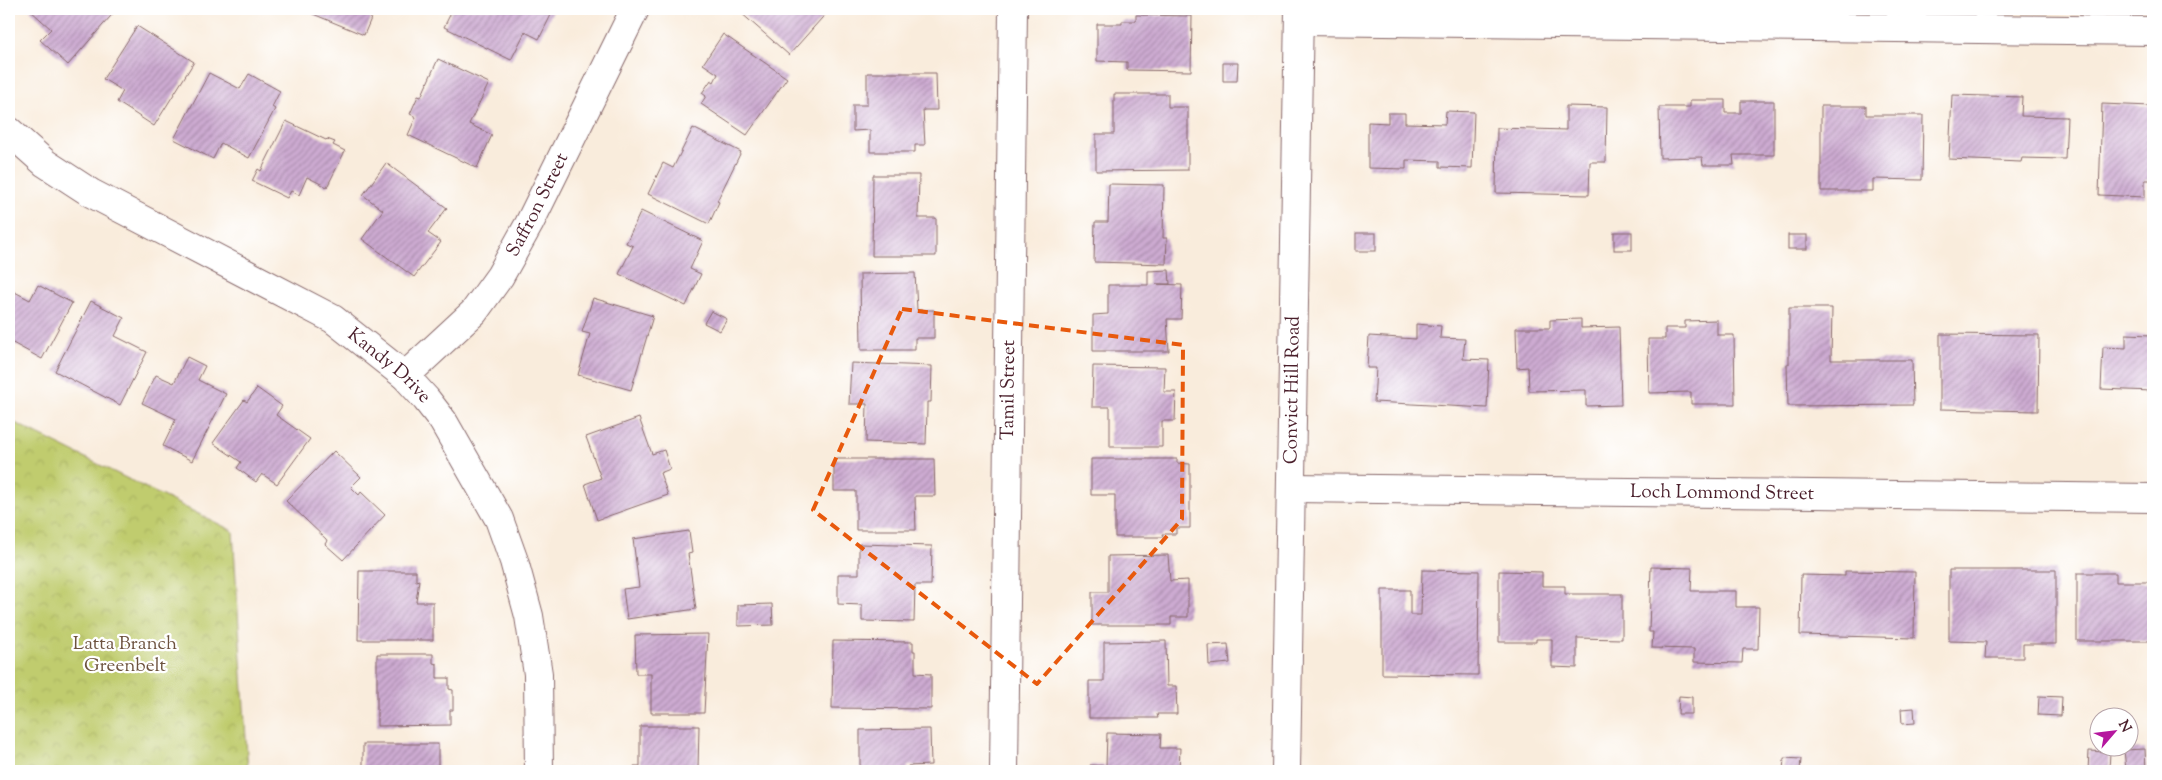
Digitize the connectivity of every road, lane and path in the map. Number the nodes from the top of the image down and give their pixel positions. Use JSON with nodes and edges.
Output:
{"nodes":[{"id":1,"x":635,"y":9,"type":"edge"},
{"id":2,"x":1013,"y":9,"type":"edge"},
{"id":3,"x":1299,"y":15,"type":"edge"},
{"id":4,"x":2153,"y":31,"type":"edge"},
{"id":5,"x":9,"y":131,"type":"edge"},
{"id":6,"x":405,"y":376,"type":"junction"},
{"id":7,"x":1291,"y":488,"type":"junction"},
{"id":8,"x":2153,"y":498,"type":"edge"},
{"id":9,"x":539,"y":771,"type":"edge"},
{"id":10,"x":1004,"y":771,"type":"edge"},
{"id":11,"x":1286,"y":771,"type":"edge"}],
"edges":[{"from":1,"to":6,"type":"street","name":"Saffron Street"},
{"from":2,"to":10,"type":"street","name":"Tamil Street"},
{"from":3,"to":4,"type":"street"},
{"from":3,"to":7,"type":"street","name":"Convict Hill Road"},
{"from":5,"to":6,"type":"street","name":"Kandy Drive"},
{"from":6,"to":9,"type":"street","name":"Kandy Drive"},
{"from":7,"to":8,"type":"street","name":"Loch Lommond Street"},
{"from":7,"to":11,"type":"street","name":"Convict Hill Road"}]}
